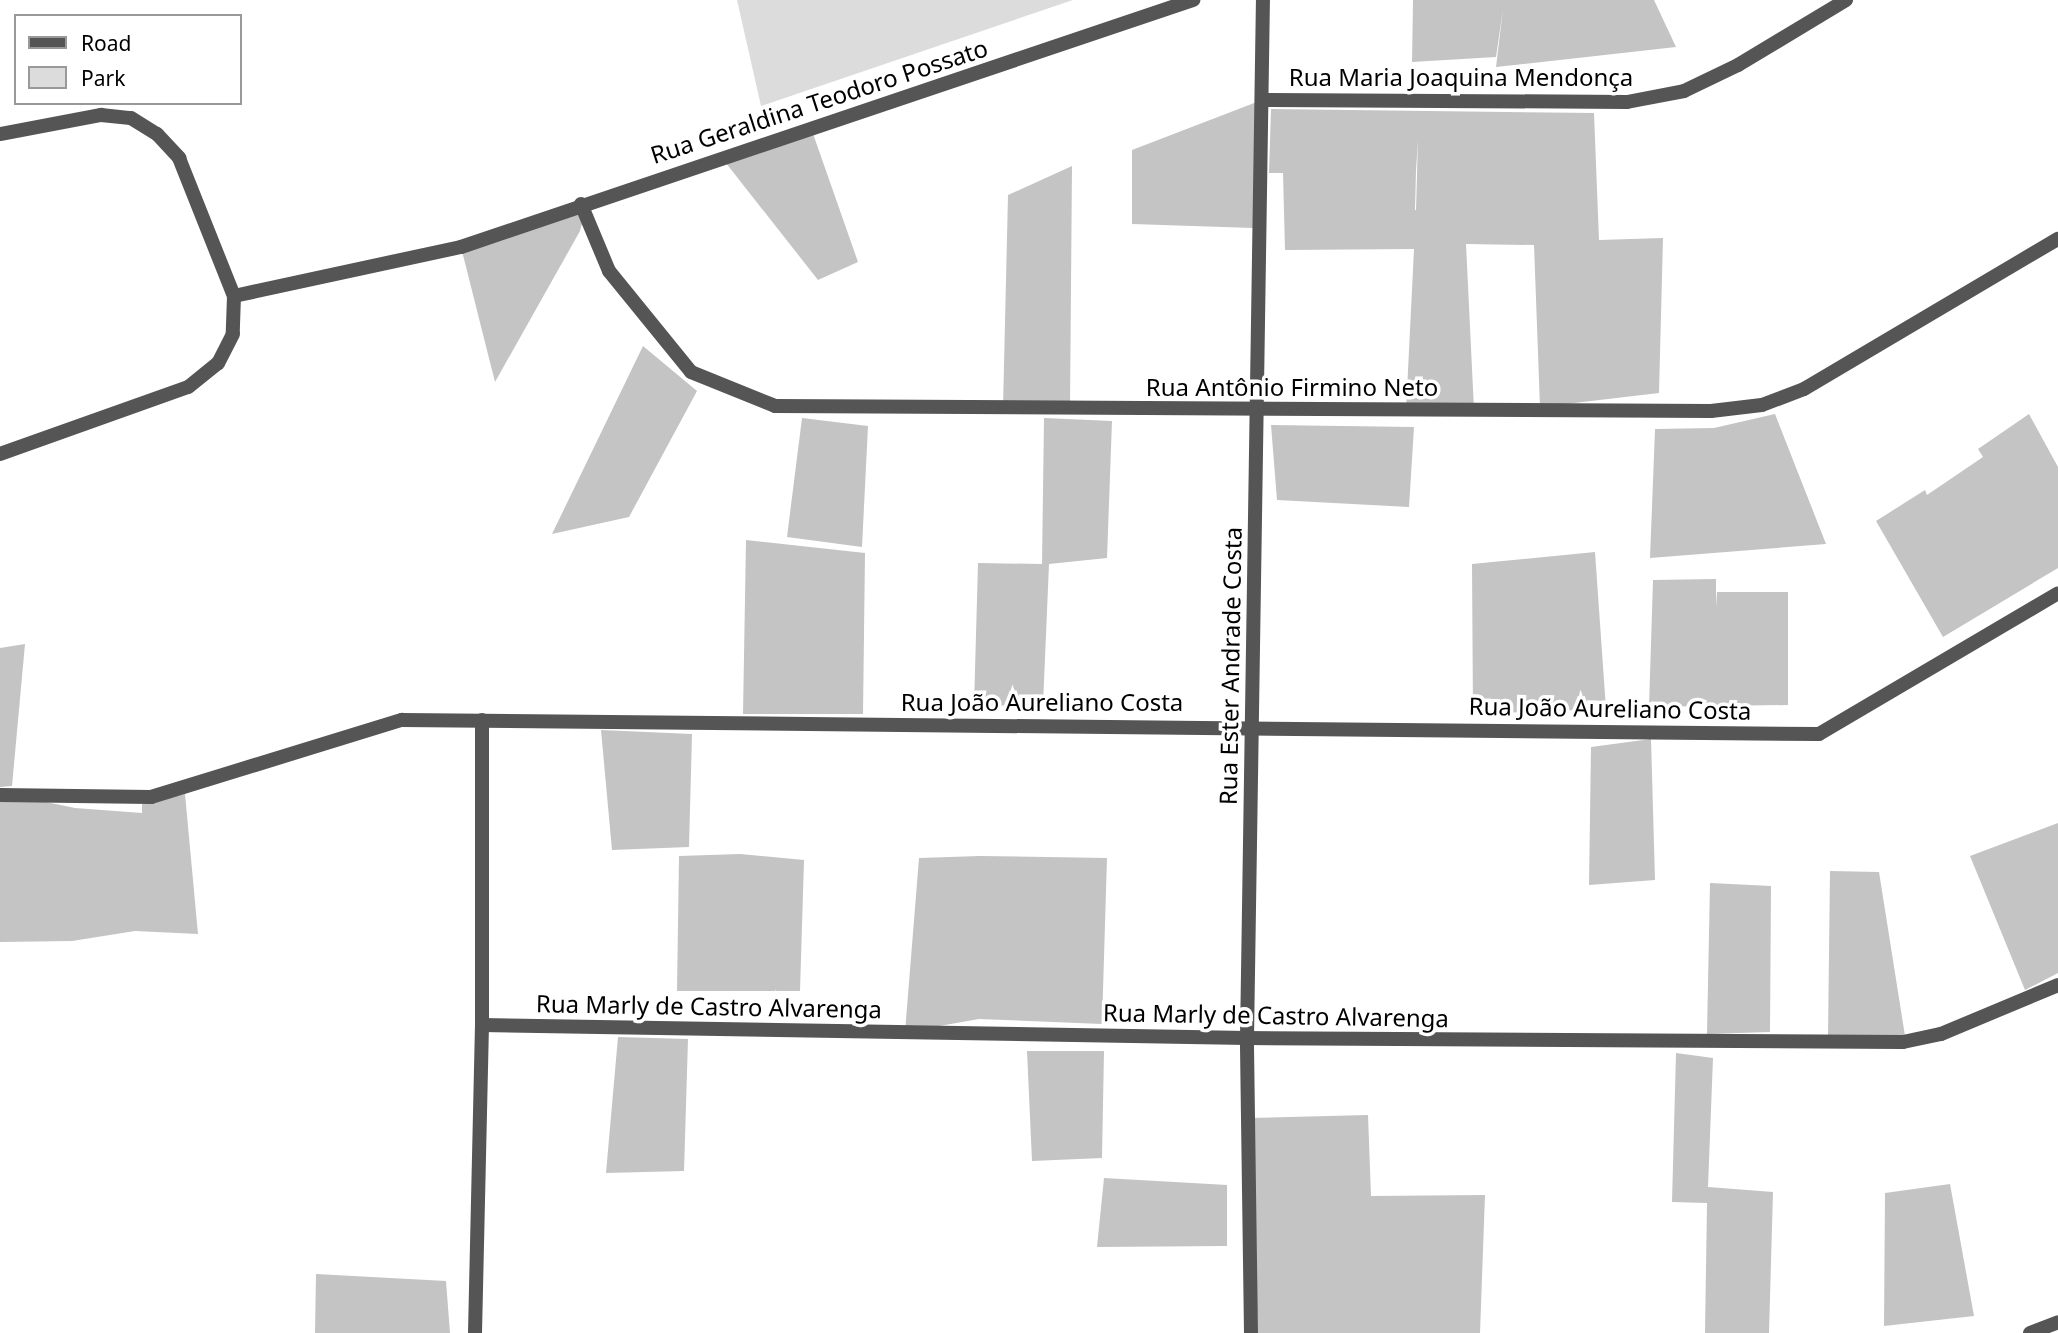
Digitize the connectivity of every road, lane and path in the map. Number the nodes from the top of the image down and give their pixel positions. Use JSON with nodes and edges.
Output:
{"nodes":[{"id":1,"x":1193,"y":0,"type":"edge"},
{"id":2,"x":1263,"y":0,"type":"edge"},
{"id":3,"x":1846,"y":0,"type":"edge"},
{"id":4,"x":1262,"y":100,"type":"junction"},
{"id":5,"x":0,"y":134,"type":"edge"},
{"id":6,"x":582,"y":205,"type":"junction"},
{"id":7,"x":2058,"y":240,"type":"edge"},
{"id":8,"x":234,"y":296,"type":"junction"},
{"id":9,"x":1256,"y":411,"type":"junction"},
{"id":10,"x":0,"y":454,"type":"edge"},
{"id":11,"x":2058,"y":593,"type":"edge"},
{"id":12,"x":482,"y":720,"type":"junction"},
{"id":13,"x":1253,"y":726,"type":"junction"},
{"id":14,"x":0,"y":795,"type":"edge"},
{"id":15,"x":2058,"y":985,"type":"edge"},
{"id":16,"x":482,"y":1025,"type":"junction"},
{"id":17,"x":1247,"y":1038,"type":"junction"},
{"id":18,"x":2058,"y":1322,"type":"edge"},
{"id":19,"x":475,"y":1333,"type":"edge"},
{"id":20,"x":1251,"y":1333,"type":"edge"},
{"id":21,"x":2030,"y":1333,"type":"edge"}],
"edges":[{"from":1,"to":6,"type":"street","name":"Rua Geraldina Teodoro Possato"},
{"from":2,"to":4,"type":"street","name":"Rua Ester Andrade Costa"},
{"from":3,"to":4,"type":"street","name":"Rua Maria Joaquina Mendonça"},
{"from":4,"to":9,"type":"street","name":"Rua Ester Andrade Costa"},
{"from":5,"to":8,"type":"street"},
{"from":6,"to":8,"type":"street","name":"Rua Geraldina Teodoro Possato"},
{"from":6,"to":9,"type":"street","name":"Rua Antônio Firmino Neto"},
{"from":7,"to":9,"type":"street","name":"Rua Antônio Firmino Neto"},
{"from":8,"to":10,"type":"street"},
{"from":9,"to":13,"type":"street","name":"Rua Ester Andrade Costa"},
{"from":11,"to":13,"type":"street","name":"Rua João Aureliano Costa"},
{"from":12,"to":13,"type":"street","name":"Rua João Aureliano Costa"},
{"from":12,"to":14,"type":"street","name":"Rua João Aureliano Costa"},
{"from":12,"to":16,"type":"street"},
{"from":13,"to":17,"type":"street","name":"Rua Ester Andrade Costa"},
{"from":15,"to":17,"type":"street","name":"Rua Marly de Castro Alvarenga"},
{"from":16,"to":17,"type":"street","name":"Rua Marly de Castro Alvarenga"},
{"from":16,"to":19,"type":"street"},
{"from":17,"to":20,"type":"street","name":"Rua Ester Andrade Costa"},
{"from":18,"to":21,"type":"street"}]}
